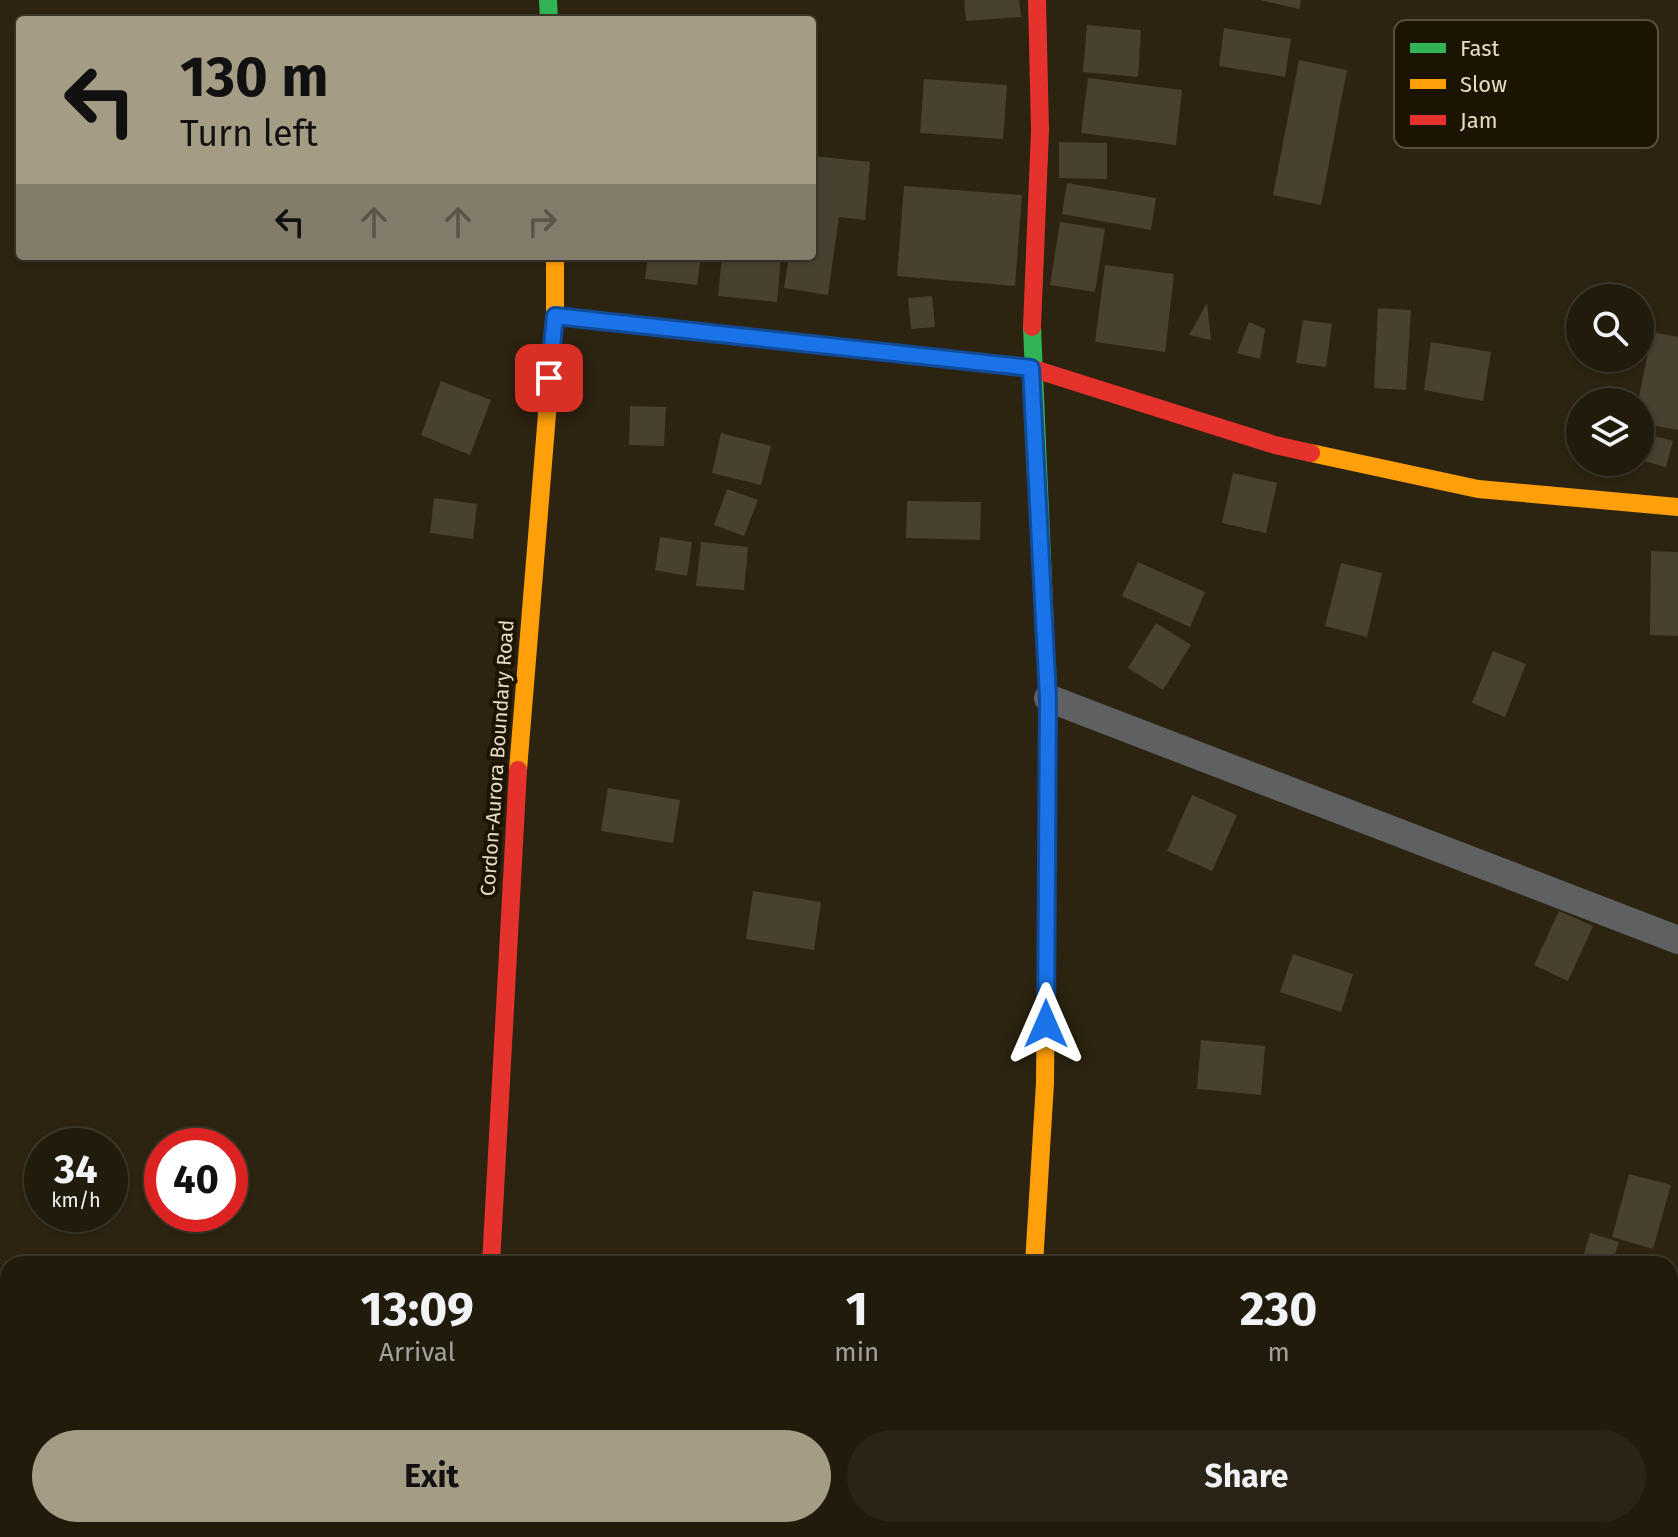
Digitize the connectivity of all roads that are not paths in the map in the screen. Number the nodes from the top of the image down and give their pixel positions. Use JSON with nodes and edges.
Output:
{"nodes":[{"id":1,"x":1037,"y":0,"type":"edge"},
{"id":2,"x":555,"y":260,"type":"edge"},
{"id":3,"x":555,"y":316,"type":"junction"},
{"id":4,"x":1031,"y":368,"type":"junction"},
{"id":5,"x":1678,"y":507,"type":"edge"},
{"id":6,"x":1048,"y":698,"type":"junction"},
{"id":7,"x":1678,"y":940,"type":"edge"},
{"id":8,"x":491,"y":1256,"type":"edge"},
{"id":9,"x":1034,"y":1256,"type":"edge"}],
"edges":[{"from":1,"to":4,"type":"street"},
{"from":2,"to":3,"type":"street","name":"Cordon-Aurora Boundary Road"},
{"from":3,"to":4,"type":"street"},
{"from":3,"to":8,"type":"street","name":"Cordon-Aurora Boundary Road"},
{"from":4,"to":5,"type":"street"},
{"from":4,"to":6,"type":"street"},
{"from":6,"to":7,"type":"street"},
{"from":6,"to":9,"type":"street"}]}
